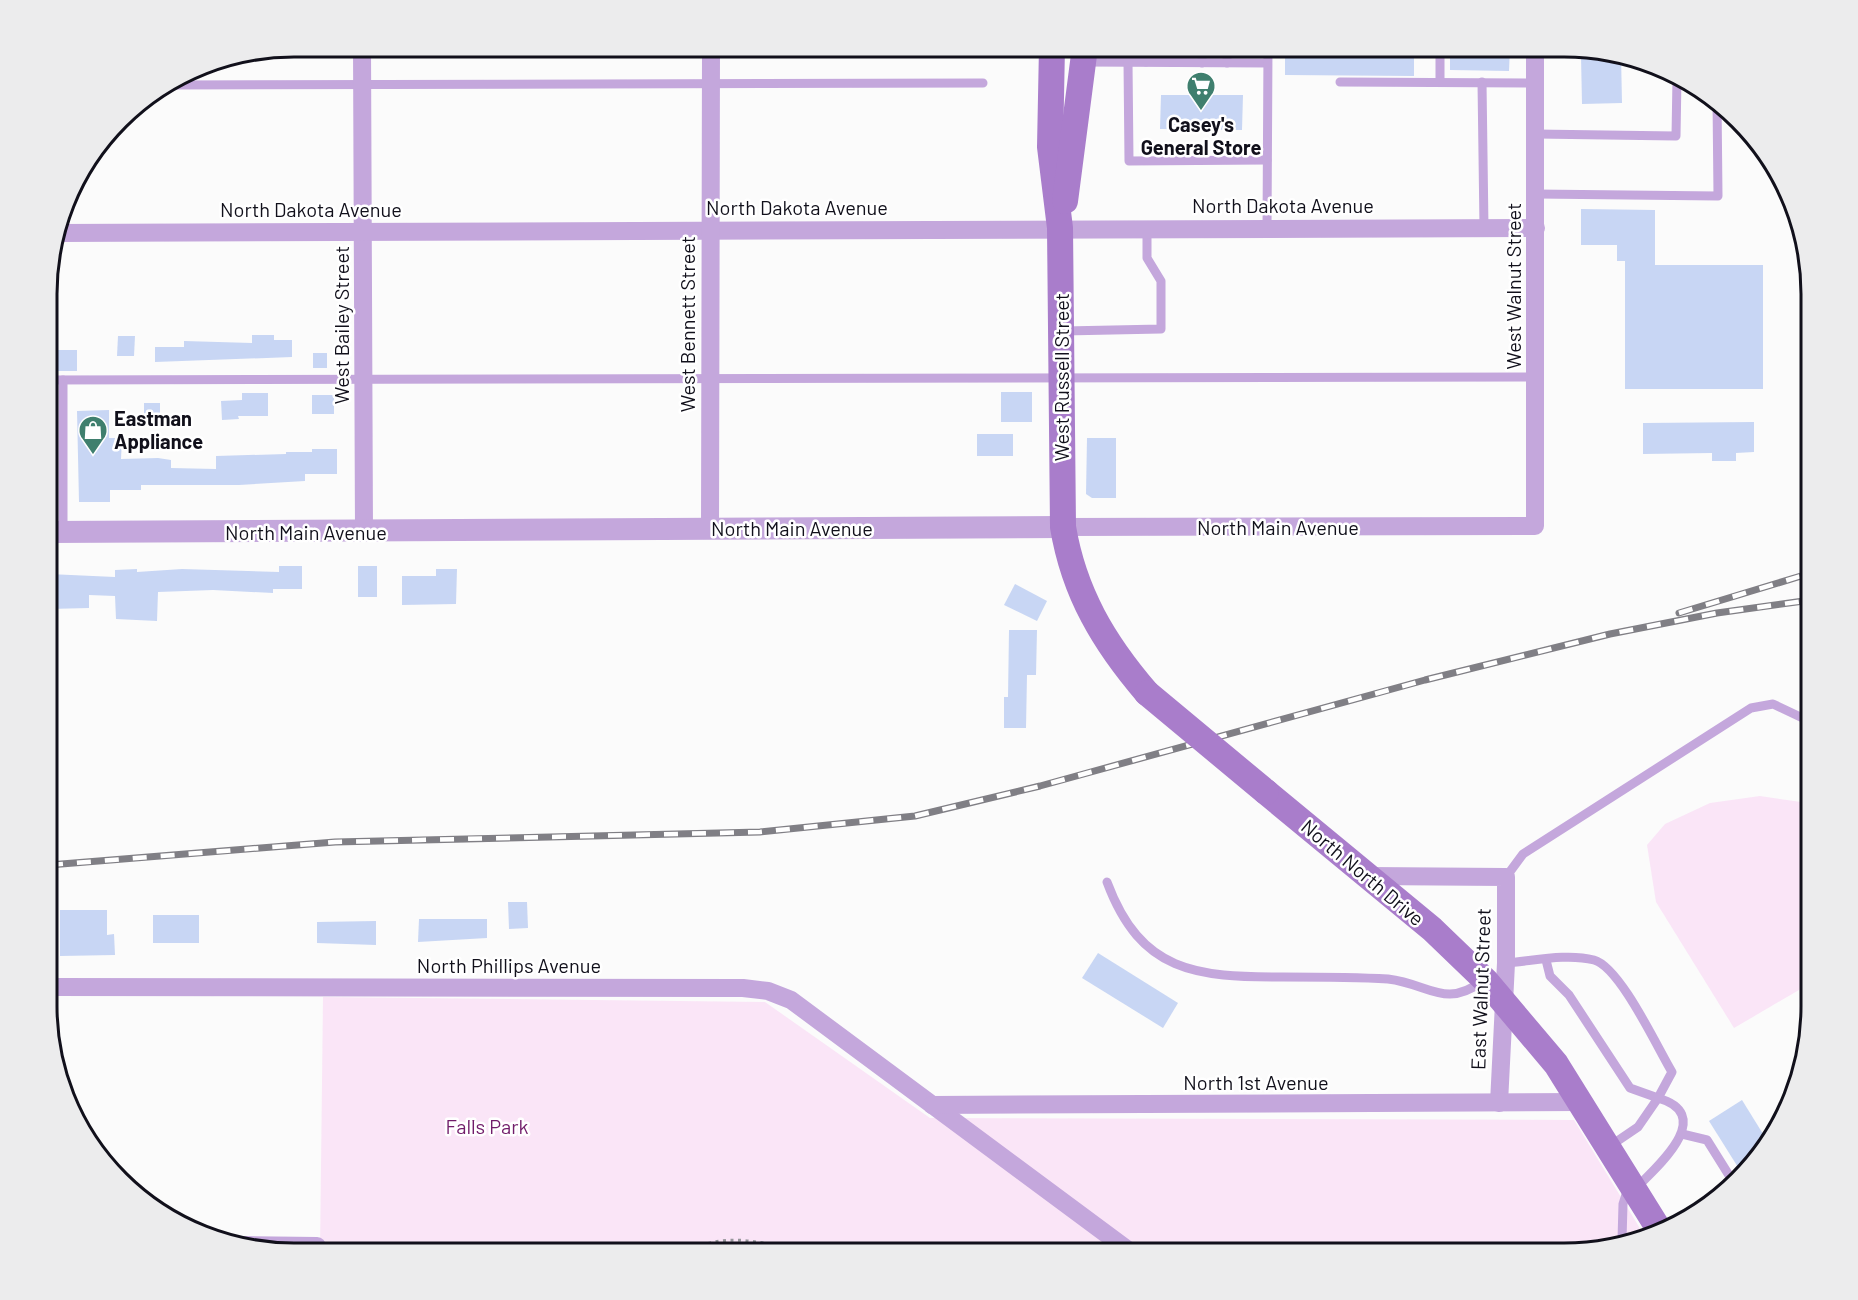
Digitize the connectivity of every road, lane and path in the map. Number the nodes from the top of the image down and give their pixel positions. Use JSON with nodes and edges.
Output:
{"nodes":[{"id":1,"x":362,"y":57,"type":"edge"},
{"id":2,"x":710,"y":57,"type":"edge"},
{"id":3,"x":1052,"y":57,"type":"edge"},
{"id":4,"x":1084,"y":57,"type":"edge"},
{"id":5,"x":1100,"y":57,"type":"edge"},
{"id":6,"x":1146,"y":57,"type":"edge"},
{"id":7,"x":1176,"y":57,"type":"edge"},
{"id":8,"x":1202,"y":57,"type":"edge"},
{"id":9,"x":1227,"y":57,"type":"edge"},
{"id":10,"x":1268,"y":57,"type":"edge"},
{"id":11,"x":1440,"y":57,"type":"edge"},
{"id":12,"x":1535,"y":57,"type":"edge"},
{"id":13,"x":1128,"y":62,"type":"junction"},
{"id":14,"x":1146,"y":62,"type":"junction"},
{"id":15,"x":1176,"y":62,"type":"junction"},
{"id":16,"x":1202,"y":63,"type":"junction"},
{"id":17,"x":1227,"y":63,"type":"junction"},
{"id":18,"x":1268,"y":63,"type":"junction"},
{"id":19,"x":1340,"y":82,"type":"dead end"},
{"id":20,"x":1440,"y":82,"type":"junction"},
{"id":21,"x":1482,"y":82,"type":"junction"},
{"id":22,"x":1536,"y":82,"type":"junction"},
{"id":23,"x":983,"y":83,"type":"dead end"},
{"id":24,"x":709,"y":84,"type":"junction"},
{"id":25,"x":182,"y":85,"type":"edge"},
{"id":26,"x":363,"y":85,"type":"junction"},
{"id":27,"x":1677,"y":86,"type":"edge"},
{"id":28,"x":1717,"y":114,"type":"edge"},
{"id":29,"x":1536,"y":134,"type":"junction"},
{"id":30,"x":1267,"y":160,"type":"junction"},
{"id":31,"x":1536,"y":194,"type":"junction"},
{"id":32,"x":1060,"y":228,"type":"junction"},
{"id":33,"x":1147,"y":228,"type":"junction"},
{"id":34,"x":1267,"y":228,"type":"junction"},
{"id":35,"x":1484,"y":228,"type":"junction"},
{"id":36,"x":1536,"y":228,"type":"junction"},
{"id":37,"x":709,"y":230,"type":"junction"},
{"id":38,"x":364,"y":231,"type":"junction"},
{"id":39,"x":65,"y":233,"type":"edge"},
{"id":40,"x":1061,"y":331,"type":"junction"},
{"id":41,"x":1535,"y":377,"type":"junction"},
{"id":42,"x":710,"y":379,"type":"junction"},
{"id":43,"x":1061,"y":379,"type":"junction"},
{"id":44,"x":57,"y":381,"type":"edge"},
{"id":45,"x":63,"y":381,"type":"junction"},
{"id":46,"x":363,"y":381,"type":"junction"},
{"id":47,"x":57,"y":510,"type":"edge"},
{"id":48,"x":1535,"y":526,"type":"joint"},
{"id":49,"x":1063,"y":527,"type":"junction"},
{"id":50,"x":710,"y":529,"type":"junction"},
{"id":51,"x":57,"y":532,"type":"edge"},
{"id":52,"x":364,"y":532,"type":"junction"},
{"id":53,"x":1801,"y":717,"type":"edge"},
{"id":54,"x":1368,"y":876,"type":"junction"},
{"id":55,"x":1506,"y":877,"type":"junction"},
{"id":56,"x":1107,"y":882,"type":"dead end"},
{"id":57,"x":1546,"y":960,"type":"junction"},
{"id":58,"x":1506,"y":963,"type":"junction"},
{"id":59,"x":1485,"y":980,"type":"junction"},
{"id":60,"x":57,"y":987,"type":"edge"},
{"id":61,"x":1502,"y":1000,"type":"junction"},
{"id":62,"x":1658,"y":1098,"type":"junction"},
{"id":63,"x":1581,"y":1102,"type":"junction"},
{"id":64,"x":1499,"y":1103,"type":"junction"},
{"id":65,"x":932,"y":1105,"type":"junction"},
{"id":66,"x":1682,"y":1134,"type":"junction"},
{"id":67,"x":1608,"y":1147,"type":"junction"},
{"id":68,"x":1730,"y":1176,"type":"edge"},
{"id":69,"x":1632,"y":1186,"type":"junction"},
{"id":70,"x":1656,"y":1225,"type":"edge"},
{"id":71,"x":1622,"y":1236,"type":"edge"},
{"id":72,"x":711,"y":1243,"type":"edge"},
{"id":73,"x":752,"y":1243,"type":"edge"},
{"id":74,"x":1118,"y":1243,"type":"edge"}],
"edges":[{"from":1,"to":26,"type":"street","name":"West Bailey Street"},
{"from":2,"to":24,"type":"street","name":"West Bennett Street"},
{"from":3,"to":32,"type":"main road","name":"West Russell Street"},
{"from":4,"to":32,"type":"main road","name":"West Russell Street"},
{"from":5,"to":13,"type":"lane"},
{"from":6,"to":14,"type":"lane"},
{"from":7,"to":15,"type":"lane"},
{"from":8,"to":16,"type":"lane"},
{"from":9,"to":17,"type":"lane"},
{"from":10,"to":18,"type":"lane"},
{"from":11,"to":20,"type":"lane"},
{"from":12,"to":22,"type":"street","name":"West Walnut Street"},
{"from":13,"to":14,"type":"lane"},
{"from":13,"to":30,"type":"lane"},
{"from":14,"to":15,"type":"lane"},
{"from":15,"to":16,"type":"lane"},
{"from":16,"to":17,"type":"lane"},
{"from":17,"to":18,"type":"lane"},
{"from":18,"to":30,"type":"lane"},
{"from":19,"to":20,"type":"lane"},
{"from":20,"to":21,"type":"lane"},
{"from":21,"to":22,"type":"lane"},
{"from":21,"to":35,"type":"lane"},
{"from":22,"to":29,"type":"street","name":"West Walnut Street"},
{"from":23,"to":24,"type":"lane"},
{"from":24,"to":26,"type":"lane"},
{"from":24,"to":37,"type":"street","name":"West Bennett Street"},
{"from":25,"to":26,"type":"lane"},
{"from":26,"to":38,"type":"street","name":"West Bailey Street"},
{"from":27,"to":29,"type":"lane"},
{"from":28,"to":31,"type":"lane"},
{"from":29,"to":31,"type":"street","name":"West Walnut Street"},
{"from":30,"to":34,"type":"lane"},
{"from":31,"to":36,"type":"street","name":"West Walnut Street"},
{"from":32,"to":33,"type":"street","name":"North Dakota Avenue"},
{"from":32,"to":37,"type":"street","name":"North Dakota Avenue"},
{"from":32,"to":40,"type":"main road","name":"West Russell Street"},
{"from":33,"to":34,"type":"street","name":"North Dakota Avenue"},
{"from":33,"to":40,"type":"lane"},
{"from":34,"to":35,"type":"street","name":"North Dakota Avenue"},
{"from":35,"to":36,"type":"street","name":"North Dakota Avenue"},
{"from":36,"to":41,"type":"street","name":"West Walnut Street"},
{"from":37,"to":38,"type":"street","name":"North Dakota Avenue"},
{"from":37,"to":42,"type":"street","name":"West Bennett Street"},
{"from":38,"to":39,"type":"street","name":"North Dakota Avenue"},
{"from":38,"to":46,"type":"street","name":"West Bailey Street"},
{"from":40,"to":43,"type":"main road","name":"West Russell Street"},
{"from":41,"to":43,"type":"lane"},
{"from":41,"to":48,"type":"street","name":"West Walnut Street"},
{"from":42,"to":43,"type":"lane"},
{"from":42,"to":46,"type":"lane"},
{"from":42,"to":50,"type":"street","name":"West Bennett Street"},
{"from":43,"to":49,"type":"main road","name":"West Russell Street"},
{"from":44,"to":45,"type":"lane"},
{"from":45,"to":46,"type":"lane"},
{"from":45,"to":47,"type":"lane"},
{"from":46,"to":52,"type":"street","name":"West Bailey Street"},
{"from":48,"to":49,"type":"street","name":"North Main Avenue"},
{"from":49,"to":50,"type":"street","name":"North Main Avenue"},
{"from":49,"to":54,"type":"main road","name":"North North Drive","bridge":true},
{"from":50,"to":52,"type":"street","name":"North Main Avenue"},
{"from":51,"to":52,"type":"street","name":"North Main Avenue"},
{"from":53,"to":55,"type":"lane"},
{"from":54,"to":55,"type":"street"},
{"from":54,"to":59,"type":"main road","name":"North North Drive"},
{"from":55,"to":58,"type":"street","name":"East Walnut Street"},
{"from":56,"to":59,"type":"lane"},
{"from":57,"to":58,"type":"lane"},
{"from":57,"to":62,"type":"lane"},
{"from":57,"to":62,"type":"lane"},
{"from":58,"to":61,"type":"street","name":"East Walnut Street"},
{"from":59,"to":61,"type":"main road","name":"North North Drive"},
{"from":60,"to":65,"type":"street","name":"North Phillips Avenue"},
{"from":61,"to":63,"type":"main road","name":"North North Drive"},
{"from":61,"to":64,"type":"street","name":"East Walnut Street"},
{"from":62,"to":66,"type":"lane"},
{"from":62,"to":67,"type":"lane"},
{"from":63,"to":64,"type":"street","name":"North 1st Avenue"},
{"from":63,"to":67,"type":"main road","name":"North North Drive"},
{"from":64,"to":65,"type":"street","name":"North 1st Avenue"},
{"from":65,"to":74,"type":"street","name":"North Phillips Avenue"},
{"from":66,"to":68,"type":"lane"},
{"from":66,"to":69,"type":"lane"},
{"from":67,"to":69,"type":"main road","name":"North North Drive"},
{"from":69,"to":70,"type":"main road","name":"North North Drive"},
{"from":69,"to":71,"type":"lane"},
{"from":72,"to":73,"type":"path"}]}
